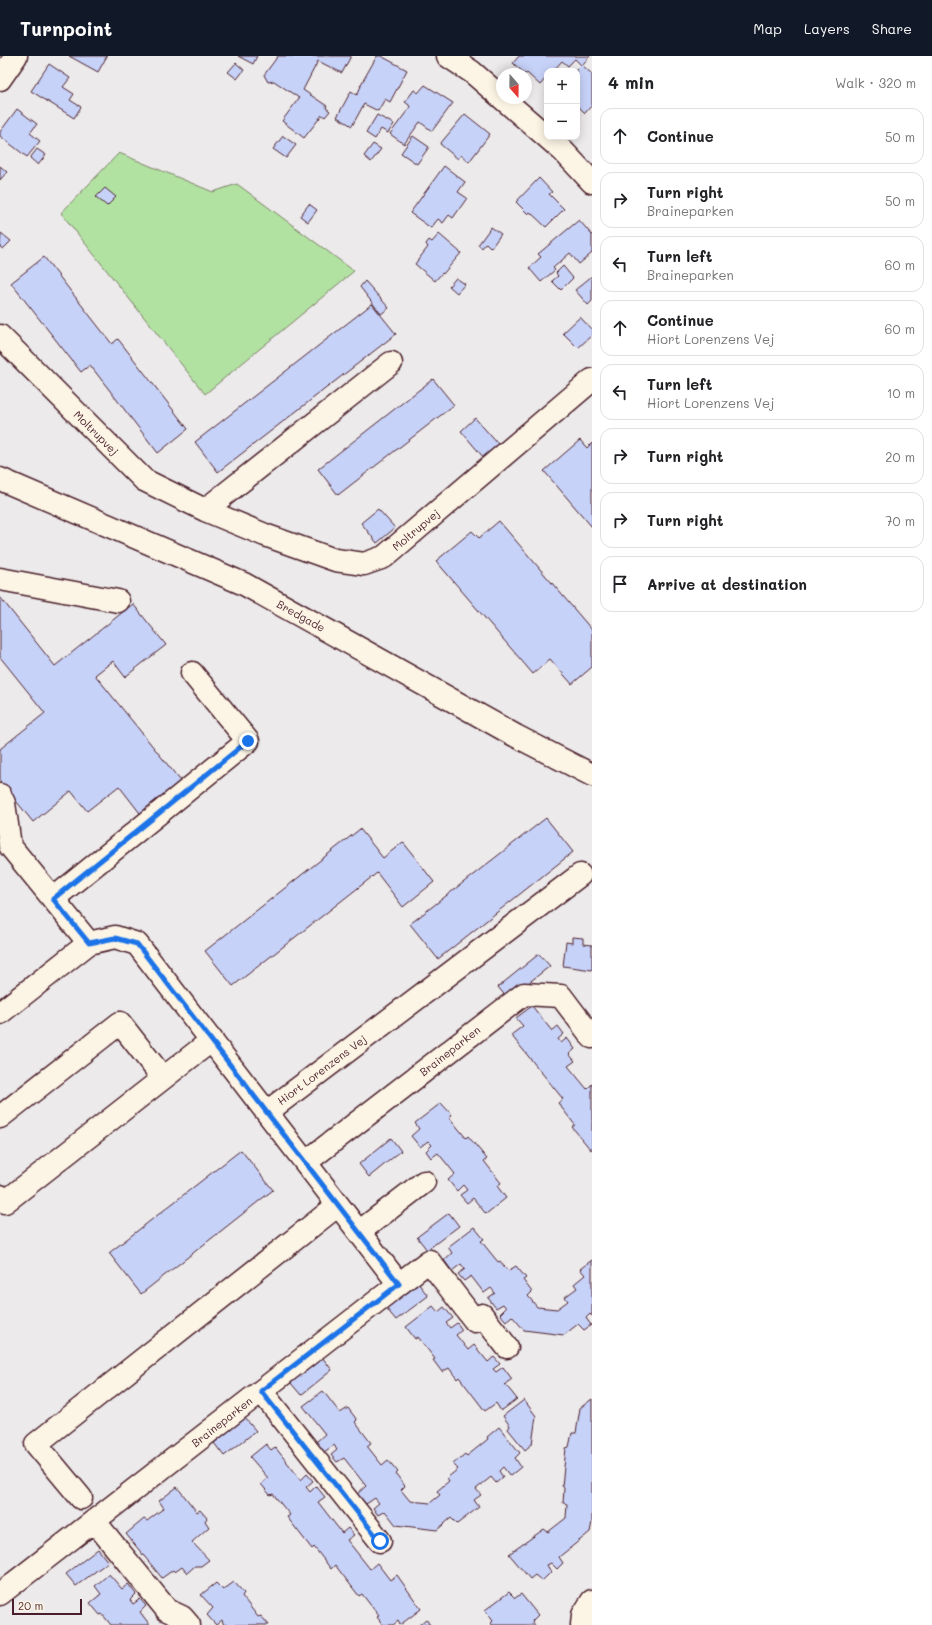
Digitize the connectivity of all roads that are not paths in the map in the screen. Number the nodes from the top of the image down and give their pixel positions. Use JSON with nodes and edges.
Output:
{"nodes":[{"id":1,"x":16,"y":56,"type":"edge"},
{"id":2,"x":448,"y":56,"type":"edge"},
{"id":3,"x":0,"y":79,"type":"edge"},
{"id":4,"x":496,"y":93,"type":"edge"},
{"id":5,"x":509,"y":104,"type":"edge"},
{"id":6,"x":544,"y":134,"type":"edge"},
{"id":7,"x":550,"y":140,"type":"edge"},
{"id":8,"x":592,"y":182,"type":"edge"},
{"id":9,"x":0,"y":336,"type":"edge"},
{"id":10,"x":390,"y":363,"type":"dead end"},
{"id":11,"x":592,"y":380,"type":"edge"},
{"id":12,"x":0,"y":479,"type":"edge"},
{"id":13,"x":206,"y":510,"type":"junction"},
{"id":14,"x":0,"y":579,"type":"edge"},
{"id":15,"x":118,"y":601,"type":"dead end"},
{"id":16,"x":192,"y":673,"type":"dead end"},
{"id":17,"x":592,"y":775,"type":"edge"},
{"id":18,"x":0,"y":795,"type":"edge"},
{"id":19,"x":580,"y":875,"type":"dead end"},
{"id":20,"x":53,"y":899,"type":"junction"},
{"id":21,"x":89,"y":943,"type":"junction"},
{"id":22,"x":3,"y":1003,"type":"edge"},
{"id":23,"x":592,"y":1037,"type":"edge"},
{"id":24,"x":212,"y":1040,"type":"junction"},
{"id":25,"x":163,"y":1078,"type":"junction"},
{"id":26,"x":267,"y":1112,"type":"junction"},
{"id":27,"x":0,"y":1117,"type":"edge"},
{"id":28,"x":306,"y":1162,"type":"junction"},
{"id":29,"x":424,"y":1182,"type":"dead end"},
{"id":30,"x":0,"y":1196,"type":"edge"},
{"id":31,"x":338,"y":1205,"type":"junction"},
{"id":32,"x":359,"y":1232,"type":"junction"},
{"id":33,"x":399,"y":1284,"type":"junction"},
{"id":34,"x":507,"y":1347,"type":"dead end"},
{"id":35,"x":261,"y":1391,"type":"junction"},
{"id":36,"x":81,"y":1498,"type":"dead end"},
{"id":37,"x":95,"y":1522,"type":"junction"},
{"id":38,"x":380,"y":1541,"type":"dead end"},
{"id":39,"x":0,"y":1594,"type":"edge"},
{"id":40,"x":592,"y":1601,"type":"edge"},
{"id":41,"x":189,"y":1625,"type":"edge"},
{"id":42,"x":582,"y":1625,"type":"edge"}],
"edges":[{"from":1,"to":3,"type":"street"},
{"from":2,"to":4,"type":"street"},
{"from":5,"to":6,"type":"street"},
{"from":7,"to":8,"type":"street"},
{"from":9,"to":13,"type":"street","name":"Moltrupvej"},
{"from":10,"to":13,"type":"street"},
{"from":11,"to":13,"type":"street","name":"Moltrupvej"},
{"from":12,"to":17,"type":"street","name":"Bredgade"},
{"from":14,"to":15,"type":"street"},
{"from":16,"to":20,"type":"street"},
{"from":18,"to":20,"type":"street"},
{"from":19,"to":26,"type":"street","name":"Hiort Lorenzens Vej"},
{"from":20,"to":21,"type":"street"},
{"from":21,"to":22,"type":"street","name":"Hiort Lorenzens Vej"},
{"from":21,"to":24,"type":"street","name":"Hiort Lorenzens Vej"},
{"from":23,"to":28,"type":"street","name":"Braineparken"},
{"from":24,"to":25,"type":"street"},
{"from":24,"to":26,"type":"street","name":"Hiort Lorenzens Vej"},
{"from":25,"to":27,"type":"street"},
{"from":25,"to":30,"type":"street"},
{"from":26,"to":28,"type":"street"},
{"from":28,"to":31,"type":"street"},
{"from":29,"to":32,"type":"street"},
{"from":31,"to":32,"type":"street"},
{"from":31,"to":36,"type":"street"},
{"from":32,"to":33,"type":"street"},
{"from":33,"to":34,"type":"street","name":"Braineparken"},
{"from":33,"to":35,"type":"street","name":"Braineparken"},
{"from":35,"to":37,"type":"street","name":"Braineparken"},
{"from":35,"to":38,"type":"street"},
{"from":37,"to":39,"type":"street","name":"Braineparken"},
{"from":37,"to":41,"type":"street"},
{"from":40,"to":42,"type":"street"}]}
